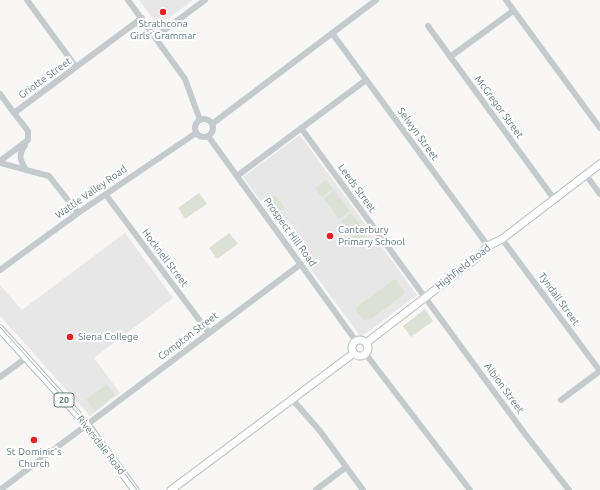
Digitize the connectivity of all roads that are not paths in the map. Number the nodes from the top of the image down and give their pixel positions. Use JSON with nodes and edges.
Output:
{"nodes":[{"id":1,"x":27,"y":0,"type":"edge"},
{"id":2,"x":128,"y":0,"type":"edge"},
{"id":3,"x":205,"y":0,"type":"edge"},
{"id":4,"x":376,"y":0,"type":"edge"},
{"id":5,"x":506,"y":0,"type":"edge"},
{"id":6,"x":513,"y":11,"type":"junction"},
{"id":7,"x":142,"y":18,"type":"junction"},
{"id":8,"x":428,"y":26,"type":"dead end"},
{"id":9,"x":332,"y":33,"type":"junction"},
{"id":10,"x":155,"y":37,"type":"junction"},
{"id":11,"x":450,"y":57,"type":"junction"},
{"id":12,"x":76,"y":67,"type":"junction"},
{"id":13,"x":366,"y":80,"type":"junction"},
{"id":14,"x":0,"y":94,"type":"edge"},
{"id":15,"x":14,"y":113,"type":"junction"},
{"id":16,"x":200,"y":120,"type":"junction"},
{"id":17,"x":212,"y":124,"type":"junction"},
{"id":18,"x":301,"y":128,"type":"junction"},
{"id":19,"x":600,"y":128,"type":"edge"},
{"id":20,"x":196,"y":133,"type":"junction"},
{"id":21,"x":208,"y":136,"type":"junction"},
{"id":22,"x":28,"y":140,"type":"junction"},
{"id":23,"x":0,"y":162,"type":"edge"},
{"id":24,"x":600,"y":164,"type":"edge"},
{"id":25,"x":26,"y":170,"type":"junction"},
{"id":26,"x":586,"y":175,"type":"junction"},
{"id":27,"x":237,"y":176,"type":"junction"},
{"id":28,"x":600,"y":194,"type":"edge"},
{"id":29,"x":106,"y":195,"type":"junction"},
{"id":30,"x":554,"y":199,"type":"junction"},
{"id":31,"x":78,"y":213,"type":"junction"},
{"id":32,"x":502,"y":239,"type":"junction"},
{"id":33,"x":488,"y":246,"type":"junction"},
{"id":34,"x":301,"y":264,"type":"junction"},
{"id":35,"x":0,"y":270,"type":"edge"},
{"id":36,"x":425,"y":298,"type":"junction"},
{"id":37,"x":0,"y":329,"type":"edge"},
{"id":38,"x":209,"y":333,"type":"junction"},
{"id":39,"x":356,"y":341,"type":"junction"},
{"id":40,"x":366,"y":343,"type":"junction"},
{"id":41,"x":354,"y":353,"type":"junction"},
{"id":42,"x":366,"y":354,"type":"junction"},
{"id":43,"x":26,"y":358,"type":"junction"},
{"id":44,"x":600,"y":371,"type":"edge"},
{"id":45,"x":0,"y":377,"type":"edge"},
{"id":46,"x":292,"y":399,"type":"junction"},
{"id":47,"x":561,"y":400,"type":"dead end"},
{"id":48,"x":86,"y":425,"type":"junction"},
{"id":49,"x":346,"y":467,"type":"junction"},
{"id":50,"x":0,"y":490,"type":"edge"},
{"id":51,"x":135,"y":490,"type":"edge"},
{"id":52,"x":171,"y":490,"type":"edge"},
{"id":53,"x":316,"y":490,"type":"edge"},
{"id":54,"x":363,"y":490,"type":"edge"},
{"id":55,"x":470,"y":490,"type":"edge"},
{"id":56,"x":569,"y":490,"type":"edge"}],
"edges":[{"from":1,"to":12,"type":"street"},
{"from":2,"to":7,"type":"street"},
{"from":3,"to":10,"type":"street"},
{"from":4,"to":9,"type":"street"},
{"from":5,"to":6,"type":"street"},
{"from":6,"to":11,"type":"street"},
{"from":6,"to":19,"type":"street"},
{"from":7,"to":10,"type":"street"},
{"from":7,"to":12,"type":"street","name":"Griotte Street"},
{"from":8,"to":11,"type":"street","name":"McGregor Street"},
{"from":9,"to":13,"type":"street","name":"Selwyn Street"},
{"from":9,"to":17,"type":"street"},
{"from":10,"to":16,"type":"street"},
{"from":11,"to":30,"type":"street","name":"McGregor Street"},
{"from":12,"to":15,"type":"street","name":"Griotte Street"},
{"from":13,"to":18,"type":"street"},
{"from":13,"to":33,"type":"street","name":"Selwyn Street"},
{"from":14,"to":15,"type":"street"},
{"from":15,"to":22,"type":"street","name":"Griotte Street"},
{"from":16,"to":17,"type":"street"},
{"from":16,"to":20,"type":"street"},
{"from":17,"to":21,"type":"street"},
{"from":18,"to":27,"type":"street"},
{"from":18,"to":36,"type":"street","name":"Leeds Street"},
{"from":20,"to":21,"type":"street"},
{"from":20,"to":29,"type":"street","name":"Wattle Valley Road"},
{"from":21,"to":27,"type":"street","name":"Prospect Hill Road"},
{"from":22,"to":23,"type":"street"},
{"from":22,"to":25,"type":"street"},
{"from":23,"to":25,"type":"street"},
{"from":24,"to":26,"type":"main road","name":"Highfield Road"},
{"from":25,"to":31,"type":"street"},
{"from":26,"to":28,"type":"street"},
{"from":26,"to":30,"type":"main road","name":"Highfield Road"},
{"from":27,"to":34,"type":"street","name":"Prospect Hill Road"},
{"from":29,"to":31,"type":"street","name":"Wattle Valley Road"},
{"from":29,"to":38,"type":"street","name":"Hocknell Street"},
{"from":30,"to":32,"type":"main road","name":"Highfield Road"},
{"from":31,"to":35,"type":"street","name":"Wattle Valley Road"},
{"from":32,"to":33,"type":"main road","name":"Highfield Road"},
{"from":32,"to":44,"type":"street","name":"Tyndall Street"},
{"from":33,"to":36,"type":"main road","name":"Highfield Road"},
{"from":34,"to":38,"type":"street","name":"Compton Street"},
{"from":34,"to":39,"type":"street","name":"Prospect Hill Road"},
{"from":36,"to":40,"type":"main road","name":"Highfield Road"},
{"from":36,"to":56,"type":"street","name":"Albion Street"},
{"from":37,"to":43,"type":"main road","name":"Riversdale Road","number":"20"},
{"from":38,"to":48,"type":"street","name":"Compton Street"},
{"from":39,"to":40,"type":"main road"},
{"from":39,"to":41,"type":"main road"},
{"from":40,"to":42,"type":"main road"},
{"from":41,"to":42,"type":"main road"},
{"from":41,"to":46,"type":"main road"},
{"from":42,"to":55,"type":"street"},
{"from":43,"to":45,"type":"street"},
{"from":43,"to":48,"type":"main road","name":"Riversdale Road","number":"20"},
{"from":44,"to":47,"type":"street"},
{"from":46,"to":49,"type":"street"},
{"from":46,"to":52,"type":"main road"},
{"from":48,"to":50,"type":"street","name":"Compton Street"},
{"from":48,"to":51,"type":"main road","name":"Riversdale Road","number":"20"},
{"from":49,"to":53,"type":"street"},
{"from":49,"to":54,"type":"street"}]}
